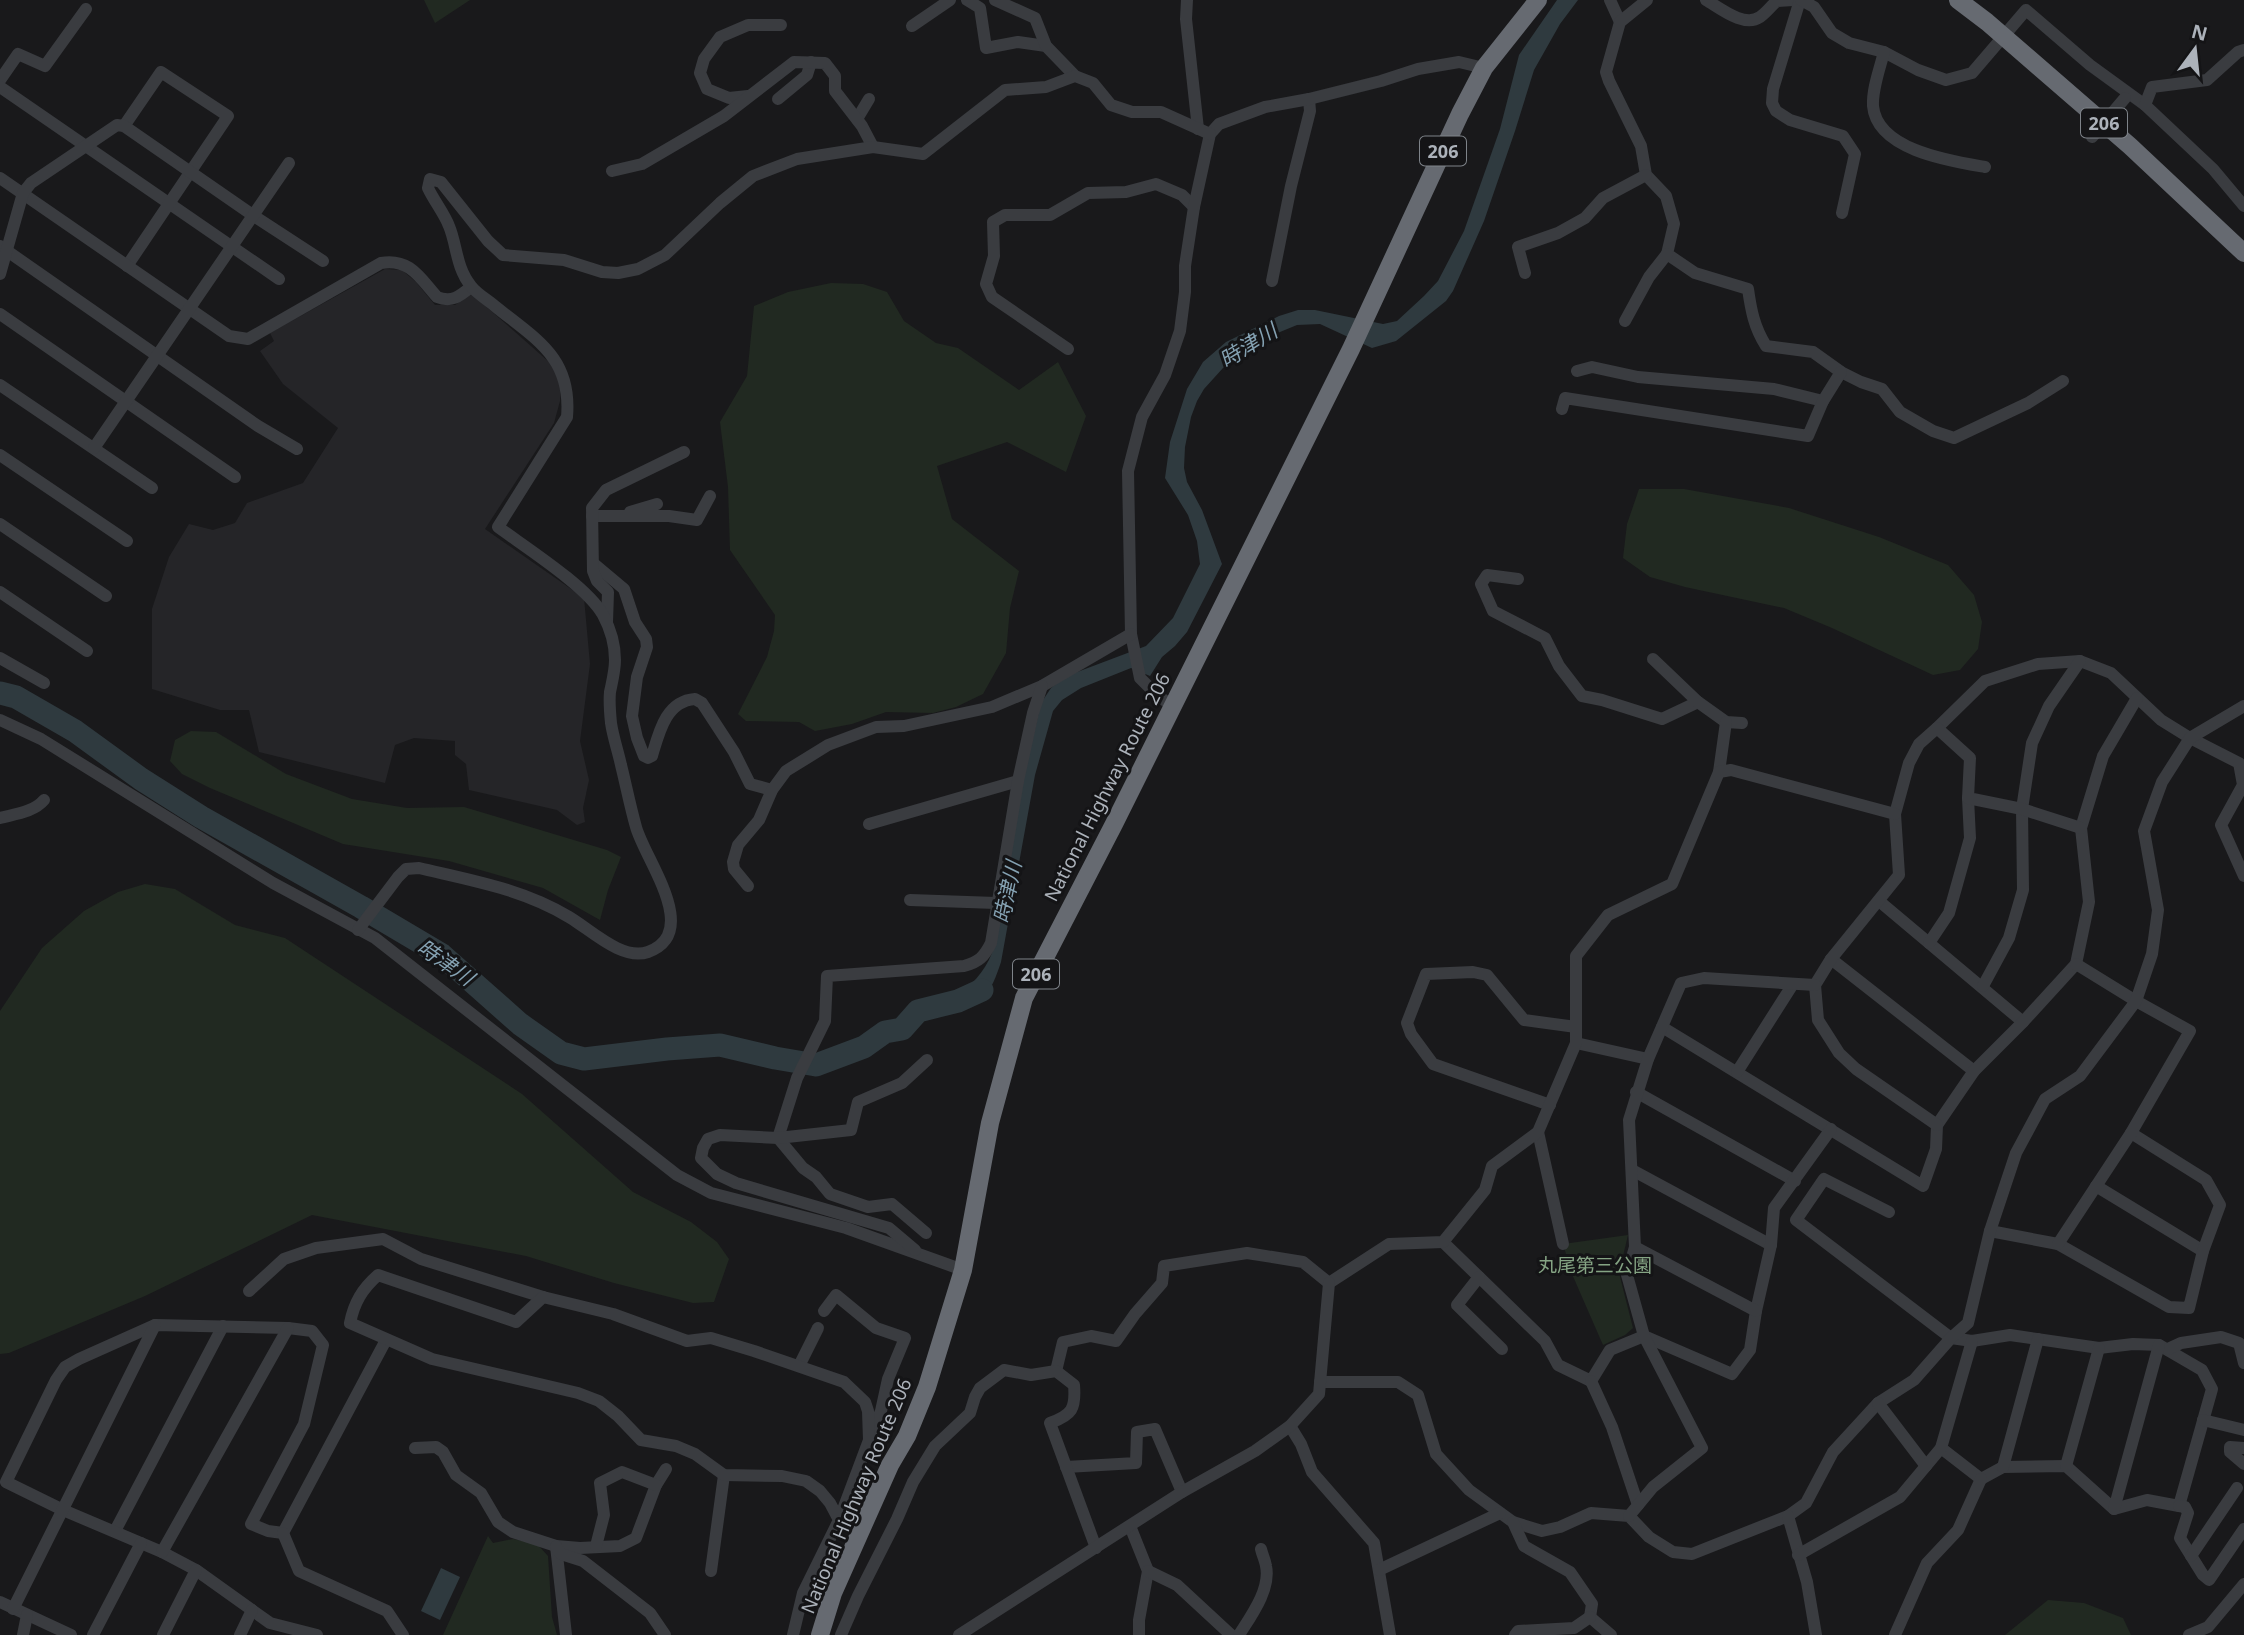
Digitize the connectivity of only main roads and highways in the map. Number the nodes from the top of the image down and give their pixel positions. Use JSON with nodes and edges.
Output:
{"nodes":[{"id":1,"x":1538,"y":0,"type":"edge"},
{"id":2,"x":1958,"y":0,"type":"edge"},
{"id":3,"x":1971,"y":0,"type":"edge"},
{"id":4,"x":2244,"y":237,"type":"edge"},
{"id":5,"x":2244,"y":253,"type":"edge"},
{"id":6,"x":820,"y":1635,"type":"edge"}],
"edges":[{"from":1,"to":6,"type":"highway","name":"National Highway Route 206","number":"206"},
{"from":2,"to":5,"type":"highway","number":"206"},
{"from":3,"to":4,"type":"highway","number":"206"}]}
